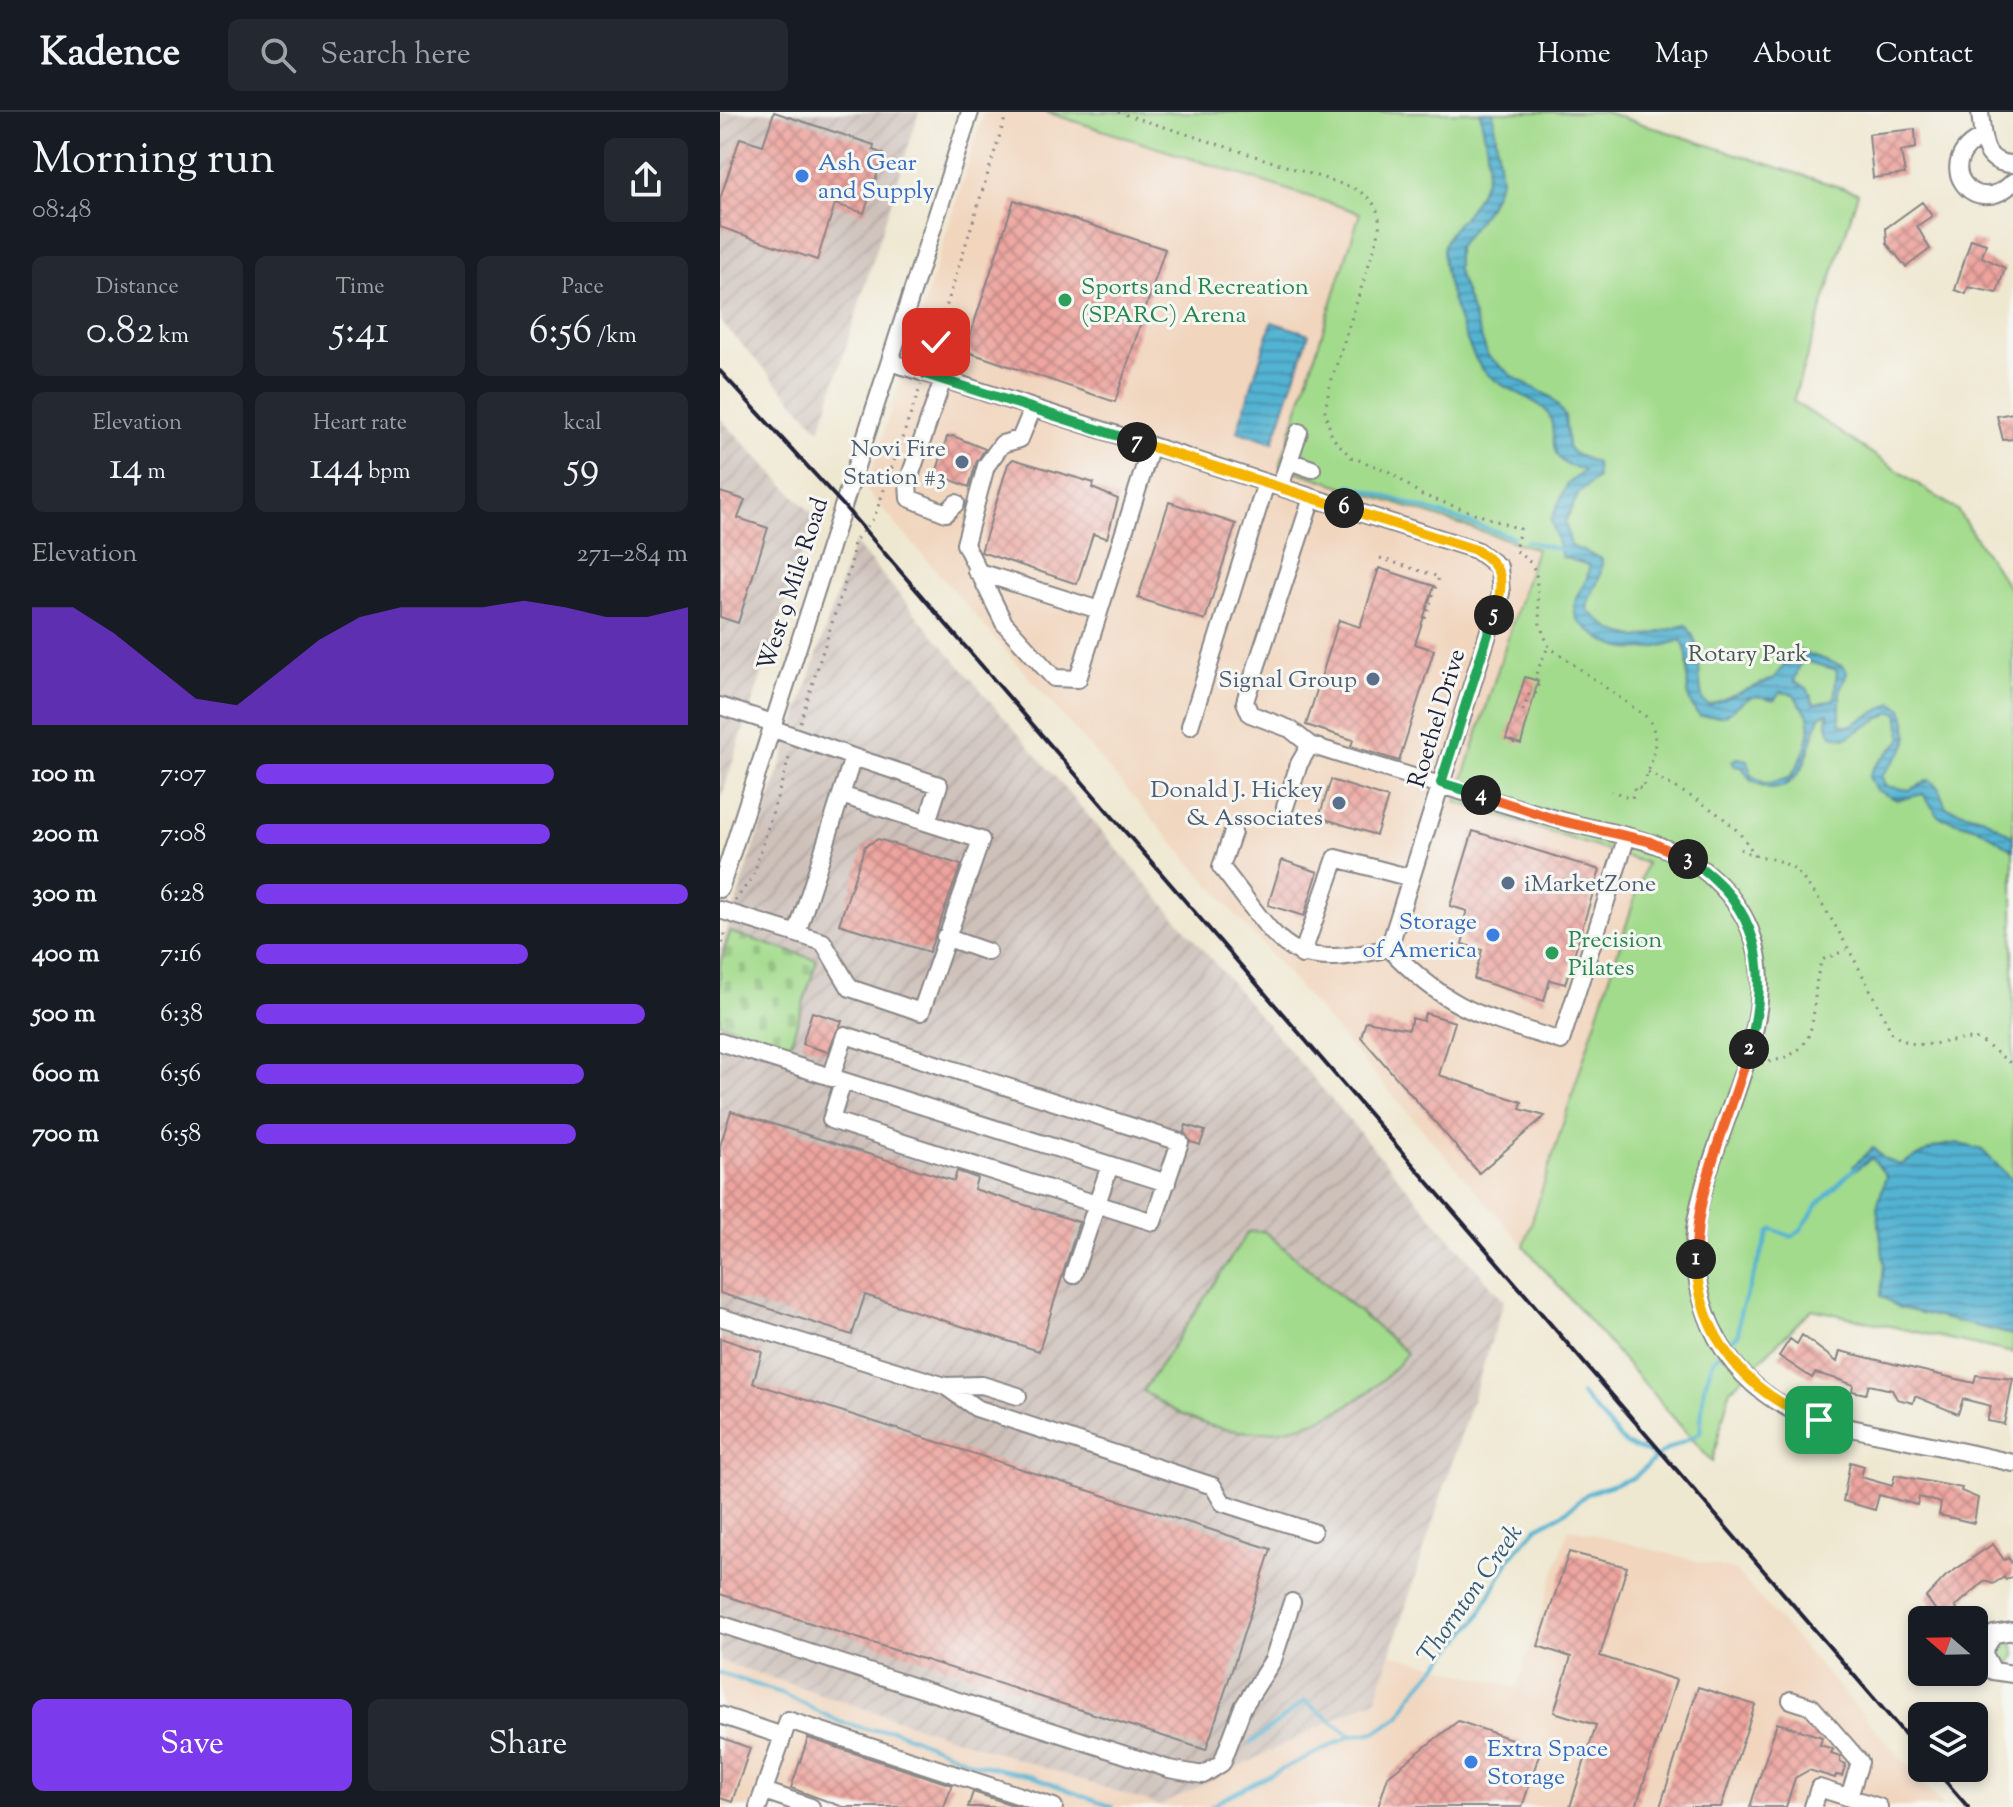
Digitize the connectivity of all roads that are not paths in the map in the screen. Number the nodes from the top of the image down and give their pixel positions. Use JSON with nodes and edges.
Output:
{"nodes":[{"id":1,"x":970,"y":112,"type":"edge"},
{"id":2,"x":1980,"y":112,"type":"edge"},
{"id":3,"x":1983,"y":137,"type":"junction"},
{"id":4,"x":2013,"y":164,"type":"edge"},
{"id":5,"x":2013,"y":182,"type":"edge"},
{"id":6,"x":890,"y":362,"type":"junction"},
{"id":7,"x":943,"y":379,"type":"junction"},
{"id":8,"x":1033,"y":408,"type":"junction"},
{"id":9,"x":1299,"y":432,"type":"dead end"},
{"id":10,"x":1151,"y":446,"type":"junction"},
{"id":11,"x":1289,"y":461,"type":"junction"},
{"id":12,"x":1312,"y":469,"type":"dead end"},
{"id":13,"x":1273,"y":485,"type":"junction"},
{"id":14,"x":1312,"y":498,"type":"junction"},
{"id":15,"x":956,"y":503,"type":"dead end"},
{"id":16,"x":976,"y":571,"type":"junction"},
{"id":17,"x":1099,"y":610,"type":"junction"},
{"id":18,"x":720,"y":706,"type":"edge"},
{"id":19,"x":772,"y":726,"type":"junction"},
{"id":20,"x":1190,"y":726,"type":"dead end"},
{"id":21,"x":1310,"y":745,"type":"junction"},
{"id":22,"x":853,"y":757,"type":"junction"},
{"id":23,"x":1441,"y":783,"type":"junction"},
{"id":24,"x":841,"y":795,"type":"junction"},
{"id":25,"x":1285,"y":807,"type":"dead end"},
{"id":26,"x":927,"y":822,"type":"junction"},
{"id":27,"x":1233,"y":832,"type":"dead end"},
{"id":28,"x":1627,"y":836,"type":"junction"},
{"id":29,"x":1411,"y":878,"type":"junction"},
{"id":30,"x":720,"y":889,"type":"edge"},
{"id":31,"x":726,"y":912,"type":"edge"},
{"id":32,"x":797,"y":933,"type":"junction"},
{"id":33,"x":945,"y":937,"type":"junction"},
{"id":34,"x":1389,"y":948,"type":"junction"},
{"id":35,"x":988,"y":952,"type":"dead end"},
{"id":36,"x":1302,"y":955,"type":"junction"},
{"id":37,"x":720,"y":1042,"type":"edge"},
{"id":38,"x":837,"y":1080,"type":"junction"},
{"id":39,"x":1110,"y":1165,"type":"junction"},
{"id":40,"x":1167,"y":1183,"type":"junction"},
{"id":41,"x":1097,"y":1204,"type":"junction"},
{"id":42,"x":1073,"y":1275,"type":"dead end"},
{"id":43,"x":720,"y":1317,"type":"edge"},
{"id":44,"x":945,"y":1386,"type":"junction"},
{"id":45,"x":1018,"y":1396,"type":"dead end"},
{"id":46,"x":2013,"y":1463,"type":"edge"},
{"id":47,"x":1313,"y":1532,"type":"dead end"},
{"id":48,"x":1292,"y":1602,"type":"dead end"},
{"id":49,"x":720,"y":1624,"type":"edge"},
{"id":50,"x":2013,"y":1631,"type":"edge"},
{"id":51,"x":2013,"y":1674,"type":"edge"},
{"id":52,"x":1791,"y":1700,"type":"dead end"},
{"id":53,"x":720,"y":1715,"type":"edge"},
{"id":54,"x":783,"y":1736,"type":"junction"},
{"id":55,"x":1849,"y":1797,"type":"junction"},
{"id":56,"x":761,"y":1799,"type":"edge"},
{"id":57,"x":811,"y":1807,"type":"edge"},
{"id":58,"x":1054,"y":1807,"type":"edge"},
{"id":59,"x":1813,"y":1807,"type":"edge"},
{"id":60,"x":1879,"y":1807,"type":"edge"}],
"edges":[{"from":1,"to":6,"type":"street","name":"West 9 Mile Road"},
{"from":2,"to":3,"type":"street"},
{"from":3,"to":4,"type":"street"},
{"from":3,"to":5,"type":"street"},
{"from":6,"to":7,"type":"street","name":"Roethel Drive"},
{"from":6,"to":19,"type":"street","name":"West 9 Mile Road"},
{"from":7,"to":8,"type":"street","name":"Roethel Drive"},
{"from":7,"to":15,"type":"street"},
{"from":8,"to":10,"type":"street","name":"Roethel Drive"},
{"from":8,"to":16,"type":"street"},
{"from":9,"to":11,"type":"street"},
{"from":10,"to":13,"type":"street","name":"Roethel Drive"},
{"from":10,"to":17,"type":"street"},
{"from":11,"to":12,"type":"street"},
{"from":11,"to":13,"type":"street"},
{"from":13,"to":14,"type":"street","name":"Roethel Drive"},
{"from":13,"to":20,"type":"street"},
{"from":14,"to":21,"type":"street"},
{"from":14,"to":23,"type":"street","name":"Roethel Drive"},
{"from":16,"to":17,"type":"street"},
{"from":16,"to":17,"type":"street"},
{"from":18,"to":19,"type":"street"},
{"from":19,"to":22,"type":"street"},
{"from":19,"to":30,"type":"street","name":"West 9 Mile Road"},
{"from":21,"to":23,"type":"street"},
{"from":21,"to":25,"type":"street"},
{"from":22,"to":24,"type":"street"},
{"from":22,"to":26,"type":"street"},
{"from":23,"to":28,"type":"street"},
{"from":23,"to":29,"type":"street","name":"Roethel Drive"},
{"from":24,"to":26,"type":"street"},
{"from":24,"to":32,"type":"street"},
{"from":26,"to":33,"type":"street"},
{"from":27,"to":36,"type":"street"},
{"from":28,"to":34,"type":"street"},
{"from":28,"to":46,"type":"street"},
{"from":29,"to":34,"type":"street","name":"Roethel Drive"},
{"from":29,"to":36,"type":"street"},
{"from":31,"to":32,"type":"street"},
{"from":32,"to":33,"type":"street"},
{"from":33,"to":35,"type":"street"},
{"from":34,"to":36,"type":"street"},
{"from":37,"to":38,"type":"street"},
{"from":38,"to":39,"type":"street"},
{"from":38,"to":40,"type":"street"},
{"from":38,"to":41,"type":"street"},
{"from":39,"to":40,"type":"street"},
{"from":39,"to":41,"type":"street"},
{"from":40,"to":41,"type":"street"},
{"from":41,"to":42,"type":"street"},
{"from":43,"to":44,"type":"street"},
{"from":44,"to":45,"type":"street"},
{"from":44,"to":47,"type":"street"},
{"from":48,"to":49,"type":"street"},
{"from":50,"to":51,"type":"street"},
{"from":52,"to":55,"type":"street"},
{"from":53,"to":54,"type":"street"},
{"from":54,"to":56,"type":"street"},
{"from":54,"to":58,"type":"street"},
{"from":55,"to":59,"type":"street"},
{"from":55,"to":60,"type":"street"},
{"from":56,"to":57,"type":"street"}]}
